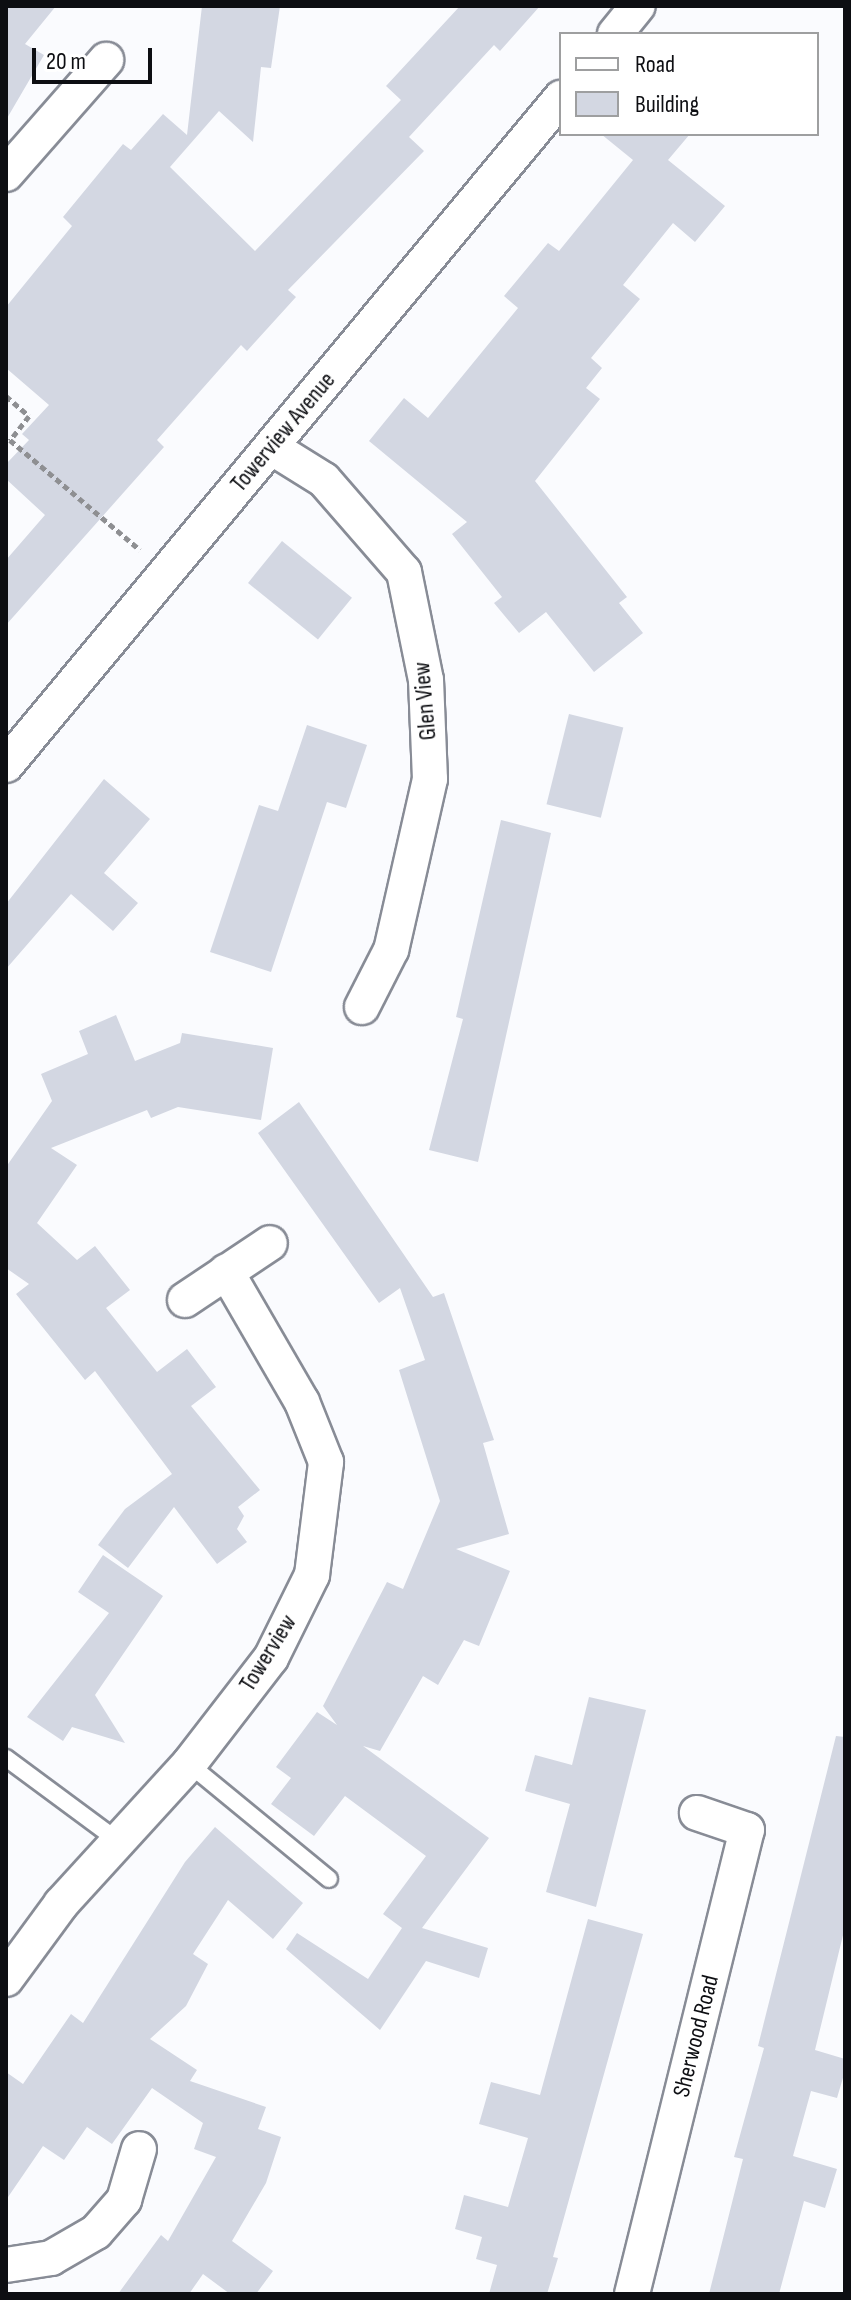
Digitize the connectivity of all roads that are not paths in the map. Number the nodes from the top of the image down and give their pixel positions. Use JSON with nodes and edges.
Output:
{"nodes":[{"id":1,"x":638,"y":6,"type":"edge"},
{"id":2,"x":617,"y":32,"type":"edge"},
{"id":3,"x":106,"y":60,"type":"dead end"},
{"id":4,"x":559,"y":100,"type":"edge"},
{"id":5,"x":6,"y":174,"type":"edge"},
{"id":6,"x":271,"y":447,"type":"junction"},
{"id":7,"x":6,"y":765,"type":"edge"},
{"id":8,"x":362,"y":1007,"type":"dead end"},
{"id":9,"x":270,"y":1243,"type":"dead end"},
{"id":10,"x":226,"y":1271,"type":"junction"},
{"id":11,"x":185,"y":1300,"type":"dead end"},
{"id":12,"x":6,"y":1758,"type":"edge"},
{"id":13,"x":189,"y":1764,"type":"junction"},
{"id":14,"x":697,"y":1813,"type":"dead end"},
{"id":15,"x":118,"y":1841,"type":"junction"},
{"id":16,"x":329,"y":1879,"type":"dead end"},
{"id":17,"x":6,"y":1979,"type":"edge"},
{"id":18,"x":139,"y":2149,"type":"dead end"},
{"id":19,"x":6,"y":2265,"type":"edge"},
{"id":20,"x":632,"y":2294,"type":"edge"}],
"edges":[{"from":1,"to":2,"type":"street"},
{"from":3,"to":5,"type":"street"},
{"from":4,"to":6,"type":"street","name":"Towerview Avenue"},
{"from":6,"to":7,"type":"street","name":"Towerview Avenue"},
{"from":6,"to":8,"type":"street","name":"Glen View"},
{"from":9,"to":10,"type":"street"},
{"from":10,"to":11,"type":"street"},
{"from":10,"to":13,"type":"street","name":"Towerview"},
{"from":12,"to":15,"type":"lane"},
{"from":13,"to":15,"type":"street","name":"Towerview"},
{"from":13,"to":16,"type":"lane"},
{"from":14,"to":20,"type":"street","name":"Sherwood Road"},
{"from":15,"to":17,"type":"street","name":"Towerview"},
{"from":18,"to":19,"type":"street"}]}
